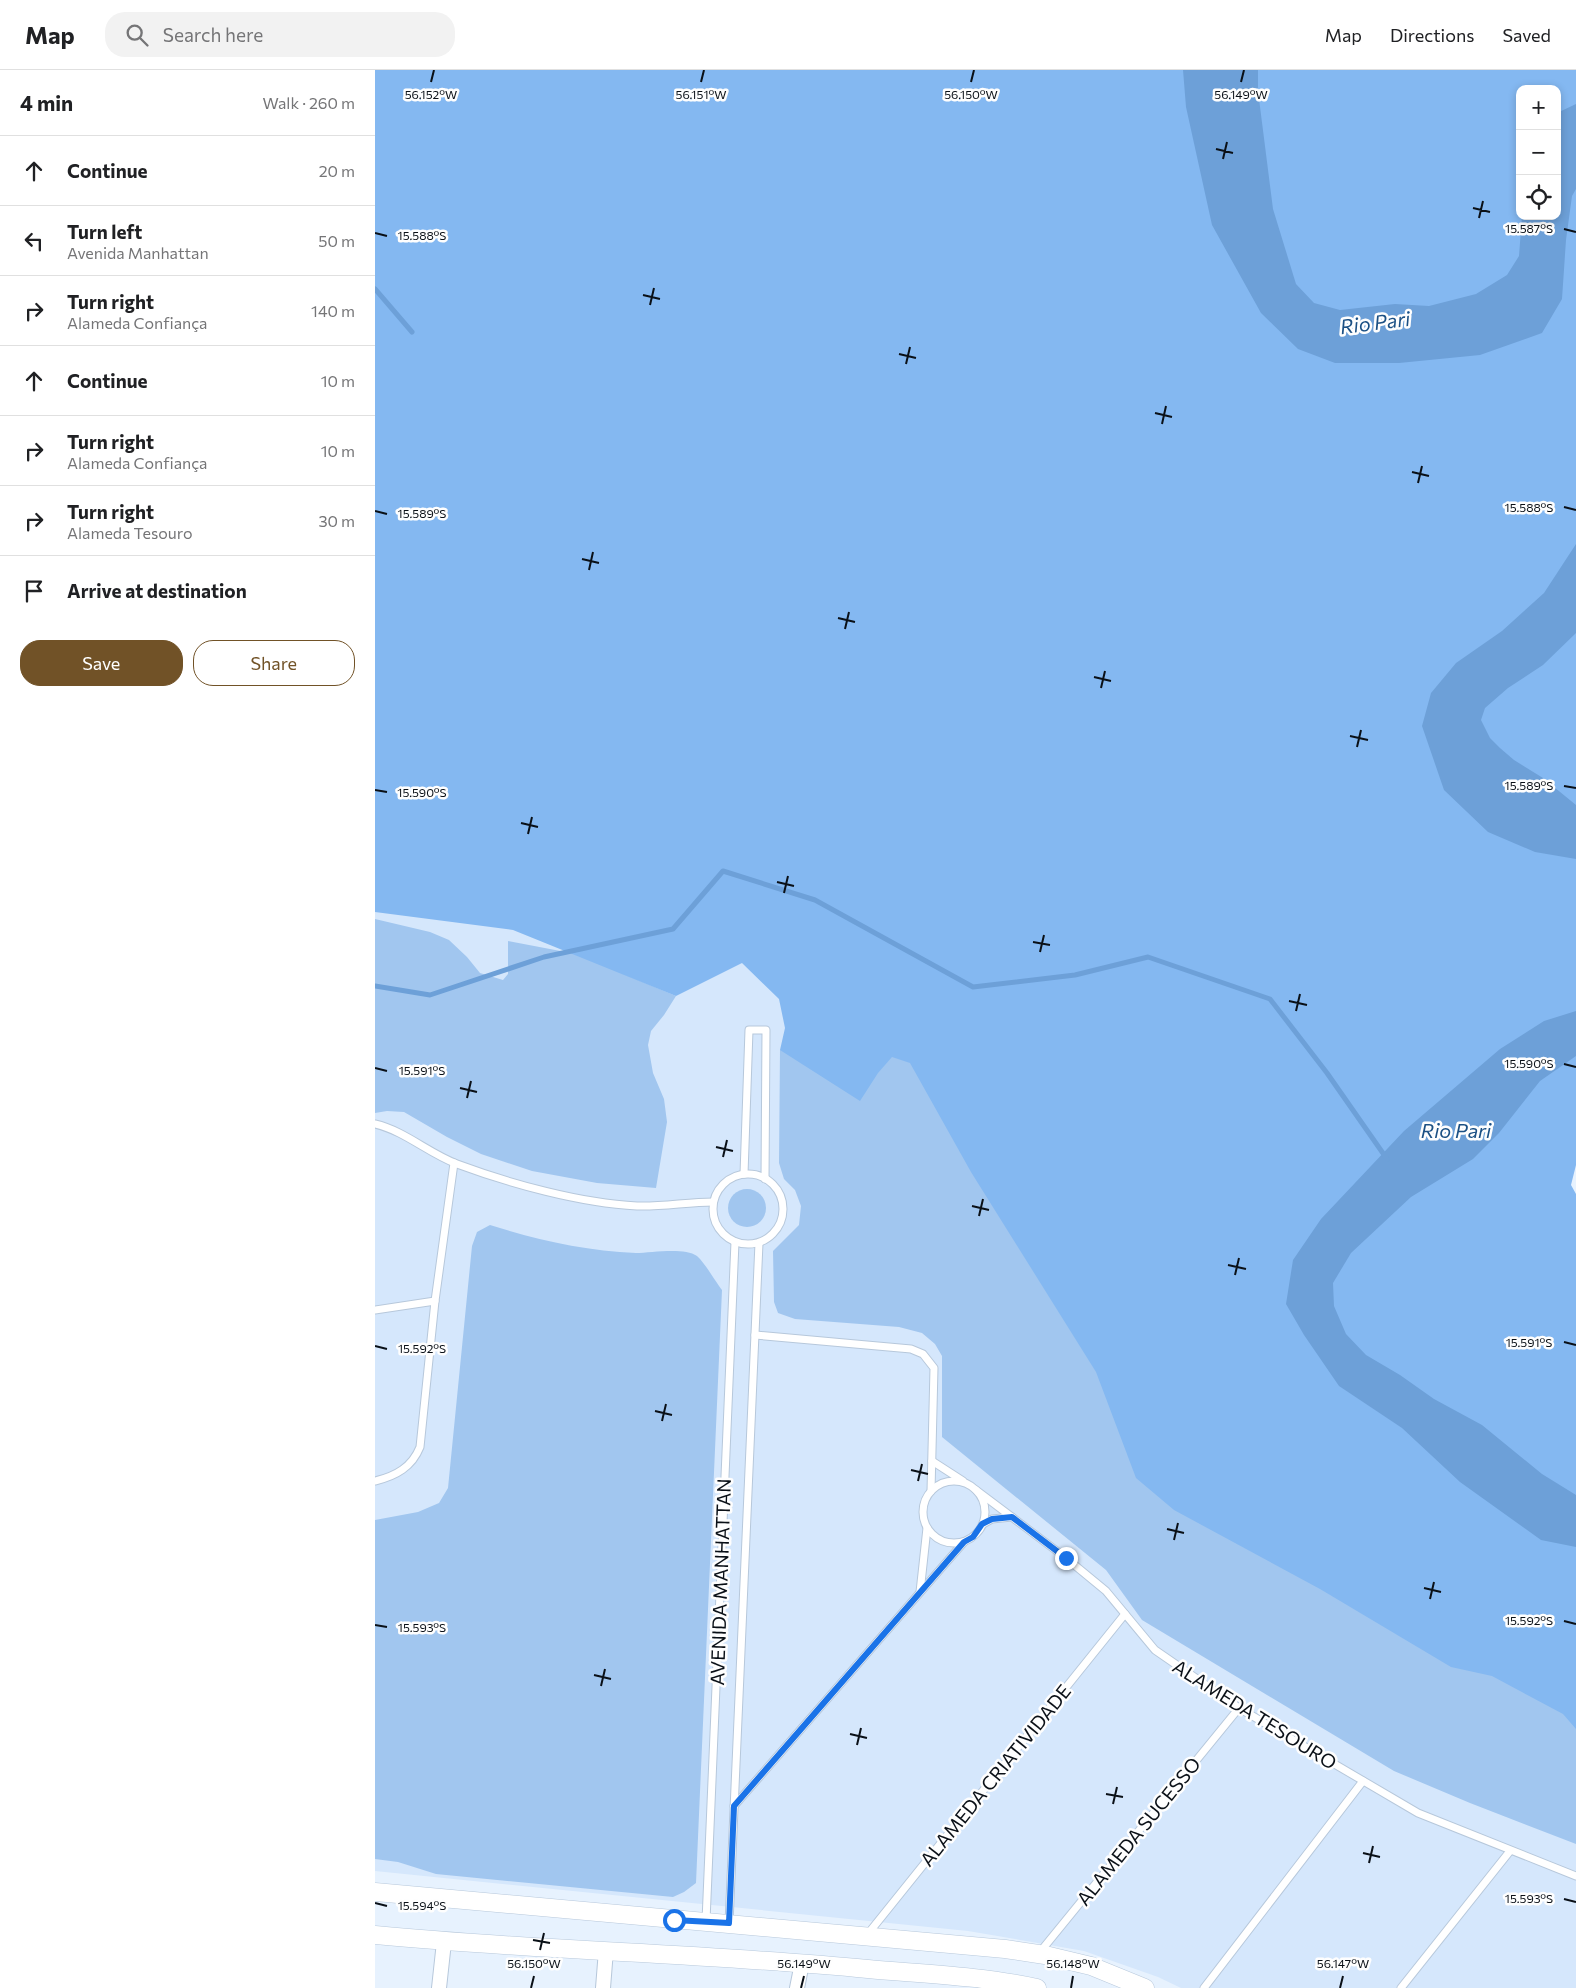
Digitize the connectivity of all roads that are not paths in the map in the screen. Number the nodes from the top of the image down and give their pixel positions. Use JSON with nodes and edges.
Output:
{"nodes":[{"id":1,"x":375,"y":1124,"type":"edge"},
{"id":2,"x":454,"y":1163,"type":"junction"},
{"id":3,"x":744,"y":1174,"type":"junction"},
{"id":4,"x":765,"y":1179,"type":"junction"},
{"id":5,"x":713,"y":1202,"type":"junction"},
{"id":6,"x":735,"y":1242,"type":"junction"},
{"id":7,"x":759,"y":1243,"type":"junction"},
{"id":8,"x":435,"y":1301,"type":"junction"},
{"id":9,"x":375,"y":1310,"type":"edge"},
{"id":10,"x":755,"y":1335,"type":"junction"},
{"id":11,"x":932,"y":1461,"type":"junction"},
{"id":12,"x":375,"y":1481,"type":"edge"},
{"id":13,"x":967,"y":1484,"type":"junction"},
{"id":14,"x":976,"y":1490,"type":"junction"},
{"id":15,"x":931,"y":1491,"type":"junction"},
{"id":16,"x":1012,"y":1517,"type":"junction"},
{"id":17,"x":982,"y":1524,"type":"junction"},
{"id":18,"x":927,"y":1528,"type":"junction"},
{"id":19,"x":964,"y":1542,"type":"junction"},
{"id":20,"x":920,"y":1592,"type":"junction"},
{"id":21,"x":1125,"y":1614,"type":"junction"},
{"id":22,"x":1239,"y":1708,"type":"junction"},
{"id":23,"x":1363,"y":1781,"type":"junction"},
{"id":24,"x":734,"y":1806,"type":"junction"},
{"id":25,"x":1510,"y":1851,"type":"junction"},
{"id":26,"x":1576,"y":1876,"type":"edge"},
{"id":27,"x":375,"y":1892,"type":"edge"},
{"id":28,"x":706,"y":1922,"type":"junction"},
{"id":29,"x":729,"y":1923,"type":"junction"},
{"id":30,"x":375,"y":1935,"type":"edge"},
{"id":31,"x":865,"y":1936,"type":"junction"},
{"id":32,"x":444,"y":1942,"type":"junction"},
{"id":33,"x":606,"y":1950,"type":"junction"},
{"id":34,"x":1038,"y":1954,"type":"junction"},
{"id":35,"x":802,"y":1963,"type":"junction"},
{"id":36,"x":973,"y":1983,"type":"edge"},
{"id":37,"x":439,"y":1988,"type":"edge"},
{"id":38,"x":603,"y":1988,"type":"edge"},
{"id":39,"x":797,"y":1988,"type":"edge"},
{"id":40,"x":1037,"y":1988,"type":"edge"},
{"id":41,"x":1145,"y":1988,"type":"edge"},
{"id":42,"x":1204,"y":1988,"type":"edge"},
{"id":43,"x":1401,"y":1988,"type":"edge"}],
"edges":[{"from":1,"to":2,"type":"lane"},
{"from":2,"to":5,"type":"lane"},
{"from":2,"to":8,"type":"lane"},
{"from":3,"to":4,"type":"lane"},
{"from":3,"to":4,"type":"lane"},
{"from":3,"to":5,"type":"lane"},
{"from":4,"to":7,"type":"lane"},
{"from":5,"to":6,"type":"lane"},
{"from":6,"to":7,"type":"lane"},
{"from":6,"to":28,"type":"lane","name":"AVENIDA MANHATTAN"},
{"from":7,"to":10,"type":"lane","name":"AVENIDA MANHATTAN"},
{"from":8,"to":9,"type":"lane"},
{"from":8,"to":12,"type":"lane"},
{"from":10,"to":11,"type":"lane"},
{"from":10,"to":24,"type":"lane","name":"AVENIDA MANHATTAN"},
{"from":11,"to":13,"type":"lane"},
{"from":11,"to":15,"type":"lane"},
{"from":13,"to":14,"type":"lane"},
{"from":13,"to":15,"type":"lane"},
{"from":14,"to":16,"type":"lane","name":"ALAMEDA TESOURO"},
{"from":14,"to":17,"type":"lane"},
{"from":15,"to":18,"type":"lane"},
{"from":16,"to":17,"type":"lane"},
{"from":16,"to":21,"type":"lane","name":"ALAMEDA TESOURO"},
{"from":17,"to":19,"type":"lane"},
{"from":18,"to":19,"type":"lane"},
{"from":18,"to":20,"type":"lane"},
{"from":19,"to":20,"type":"lane"},
{"from":20,"to":24,"type":"lane"},
{"from":21,"to":22,"type":"lane","name":"ALAMEDA TESOURO"},
{"from":21,"to":31,"type":"lane","name":"ALAMEDA CRIATIVIDADE"},
{"from":22,"to":23,"type":"lane","name":"ALAMEDA TESOURO"},
{"from":22,"to":34,"type":"lane","name":"ALAMEDA SUCESSO"},
{"from":23,"to":25,"type":"lane","name":"ALAMEDA TESOURO"},
{"from":23,"to":42,"type":"lane"},
{"from":24,"to":29,"type":"lane","name":"AVENIDA MANHATTAN"},
{"from":25,"to":26,"type":"lane","name":"ALAMEDA TESOURO"},
{"from":25,"to":43,"type":"lane"},
{"from":27,"to":28,"type":"street"},
{"from":28,"to":29,"type":"street"},
{"from":29,"to":31,"type":"street"},
{"from":30,"to":32,"type":"street"},
{"from":31,"to":34,"type":"street"},
{"from":32,"to":33,"type":"street"},
{"from":32,"to":37,"type":"street"},
{"from":33,"to":35,"type":"street"},
{"from":33,"to":38,"type":"street"},
{"from":34,"to":41,"type":"street"},
{"from":35,"to":36,"type":"street"},
{"from":35,"to":39,"type":"street"},
{"from":36,"to":40,"type":"street"}]}
